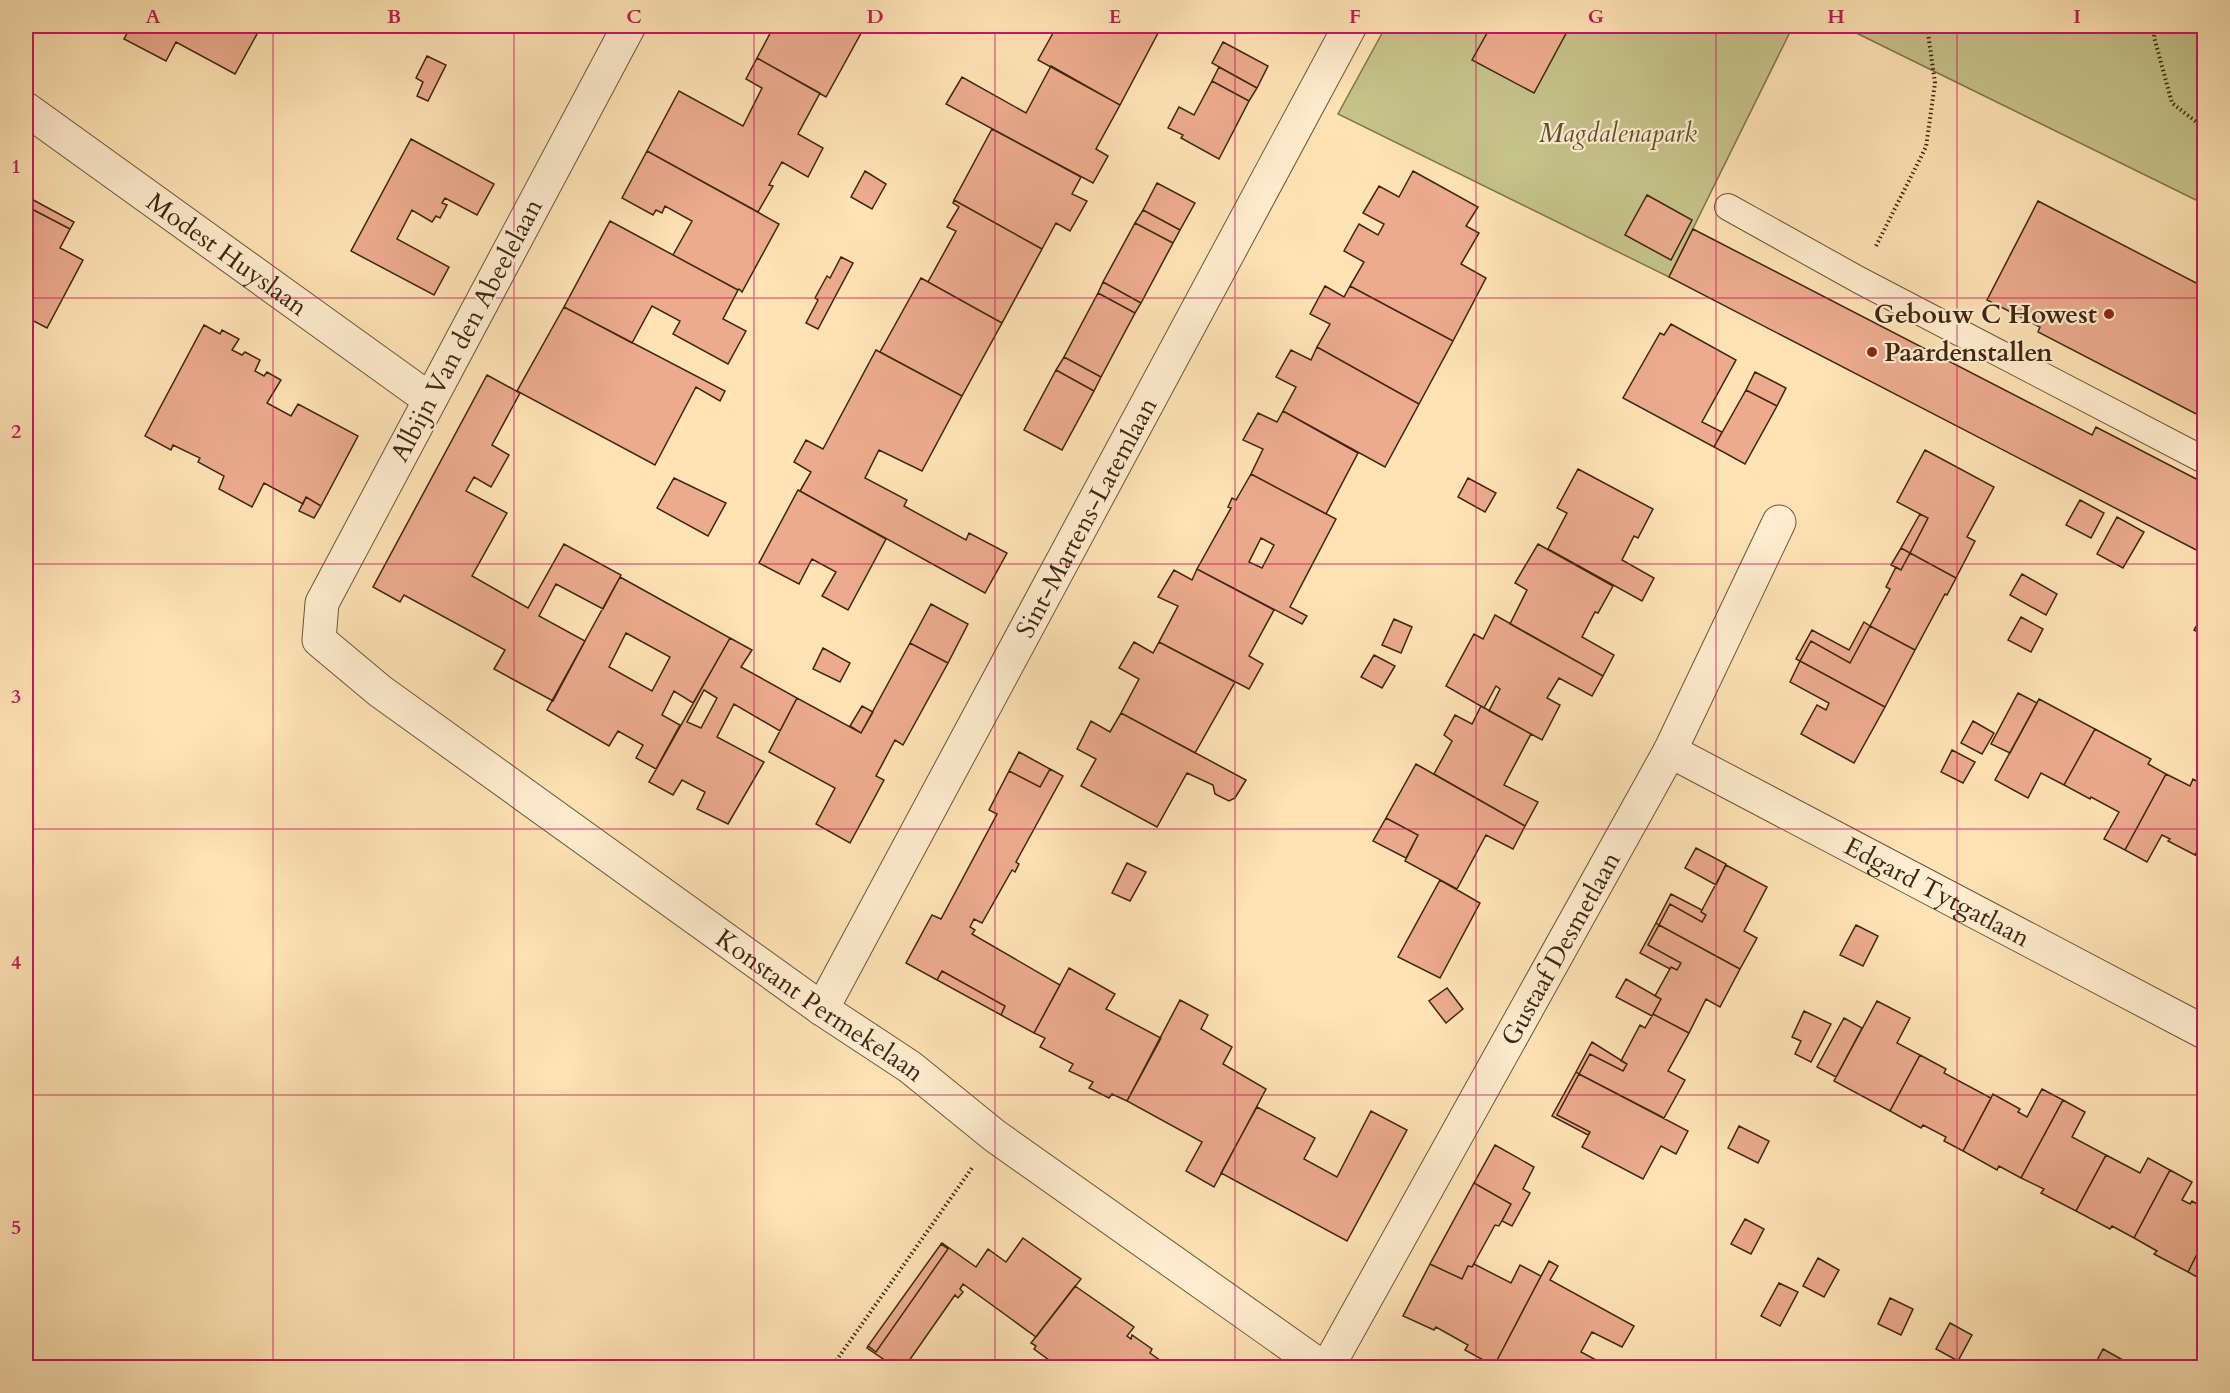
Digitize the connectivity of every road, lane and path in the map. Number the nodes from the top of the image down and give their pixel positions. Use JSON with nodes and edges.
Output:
{"nodes":[{"id":1,"x":629,"y":26,"type":"edge"},
{"id":2,"x":1350,"y":26,"type":"edge"},
{"id":3,"x":1927,"y":26,"type":"edge"},
{"id":4,"x":2155,"y":26,"type":"edge"},
{"id":5,"x":26,"y":109,"type":"edge"},
{"id":6,"x":2205,"y":128,"type":"edge"},
{"id":7,"x":1728,"y":207,"type":"dead end"},
{"id":8,"x":1859,"y":280,"type":"junction"},
{"id":9,"x":429,"y":399,"type":"junction"},
{"id":10,"x":2205,"y":460,"type":"edge"},
{"id":11,"x":1779,"y":522,"type":"dead end"},
{"id":12,"x":319,"y":640,"type":"joint"},
{"id":13,"x":1670,"y":751,"type":"junction"},
{"id":14,"x":822,"y":1009,"type":"junction"},
{"id":15,"x":2205,"y":1032,"type":"edge"},
{"id":16,"x":995,"y":1136,"type":"junction"},
{"id":17,"x":831,"y":1368,"type":"edge"},
{"id":18,"x":1325,"y":1368,"type":"edge"}],
"edges":[{"from":1,"to":9,"type":"street","name":"Albijn Van den Abeelelaan"},
{"from":2,"to":14,"type":"street","name":"Sint-Martens-Latemlaan"},
{"from":3,"to":8,"type":"path"},
{"from":4,"to":6,"type":"path"},
{"from":5,"to":9,"type":"street","name":"Modest Huyslaan"},
{"from":7,"to":8,"type":"lane"},
{"from":8,"to":10,"type":"lane"},
{"from":9,"to":12,"type":"street","name":"Albijn Van den Abeelelaan"},
{"from":11,"to":13,"type":"street","name":"Gustaaf Desmetlaan"},
{"from":12,"to":14,"type":"street","name":"Konstant Permekelaan"},
{"from":13,"to":15,"type":"street","name":"Edgard Tytgatlaan"},
{"from":13,"to":18,"type":"street","name":"Gustaaf Desmetlaan"},
{"from":14,"to":16,"type":"street","name":"Konstant Permekelaan"},
{"from":16,"to":17,"type":"path"},
{"from":16,"to":18,"type":"street","name":"Konstant Permekelaan"}]}
